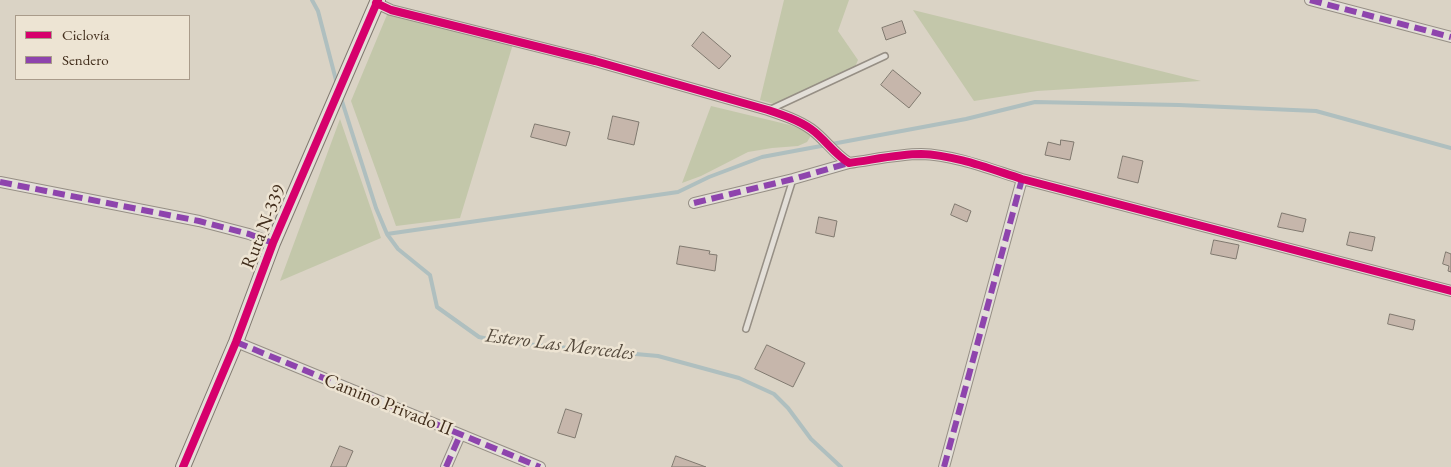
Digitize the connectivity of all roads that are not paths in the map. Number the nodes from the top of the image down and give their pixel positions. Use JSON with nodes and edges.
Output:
{"nodes":[{"id":1,"x":1310,"y":0,"type":"edge"},
{"id":2,"x":377,"y":2,"type":"edge"},
{"id":3,"x":1451,"y":37,"type":"edge"},
{"id":4,"x":886,"y":56,"type":"dead end"},
{"id":5,"x":768,"y":110,"type":"junction"},
{"id":6,"x":848,"y":163,"type":"junction"},
{"id":7,"x":793,"y":179,"type":"junction"},
{"id":8,"x":1022,"y":179,"type":"junction"},
{"id":9,"x":0,"y":182,"type":"edge"},
{"id":10,"x":694,"y":203,"type":"dead end"},
{"id":11,"x":274,"y":243,"type":"junction"},
{"id":12,"x":1451,"y":291,"type":"edge"},
{"id":13,"x":746,"y":329,"type":"dead end"},
{"id":14,"x":236,"y":342,"type":"junction"},
{"id":15,"x":460,"y":435,"type":"junction"},
{"id":16,"x":183,"y":467,"type":"edge"},
{"id":17,"x":446,"y":467,"type":"edge"},
{"id":18,"x":540,"y":467,"type":"edge"},
{"id":19,"x":944,"y":467,"type":"edge"}],
"edges":[{"from":1,"to":3,"type":"street"},
{"from":2,"to":5,"type":"street"},
{"from":2,"to":11,"type":"street","name":"Ruta N-339"},
{"from":4,"to":5,"type":"lane"},
{"from":5,"to":6,"type":"street"},
{"from":6,"to":7,"type":"street"},
{"from":6,"to":8,"type":"street"},
{"from":7,"to":10,"type":"street"},
{"from":7,"to":13,"type":"lane"},
{"from":8,"to":12,"type":"street"},
{"from":8,"to":19,"type":"street"},
{"from":9,"to":11,"type":"street"},
{"from":11,"to":14,"type":"street","name":"Ruta N-339"},
{"from":14,"to":15,"type":"street","name":"Camino Privado II"},
{"from":14,"to":16,"type":"street","name":"Ruta N-339"},
{"from":15,"to":17,"type":"street"},
{"from":15,"to":18,"type":"street","name":"Camino Privado II"}]}
